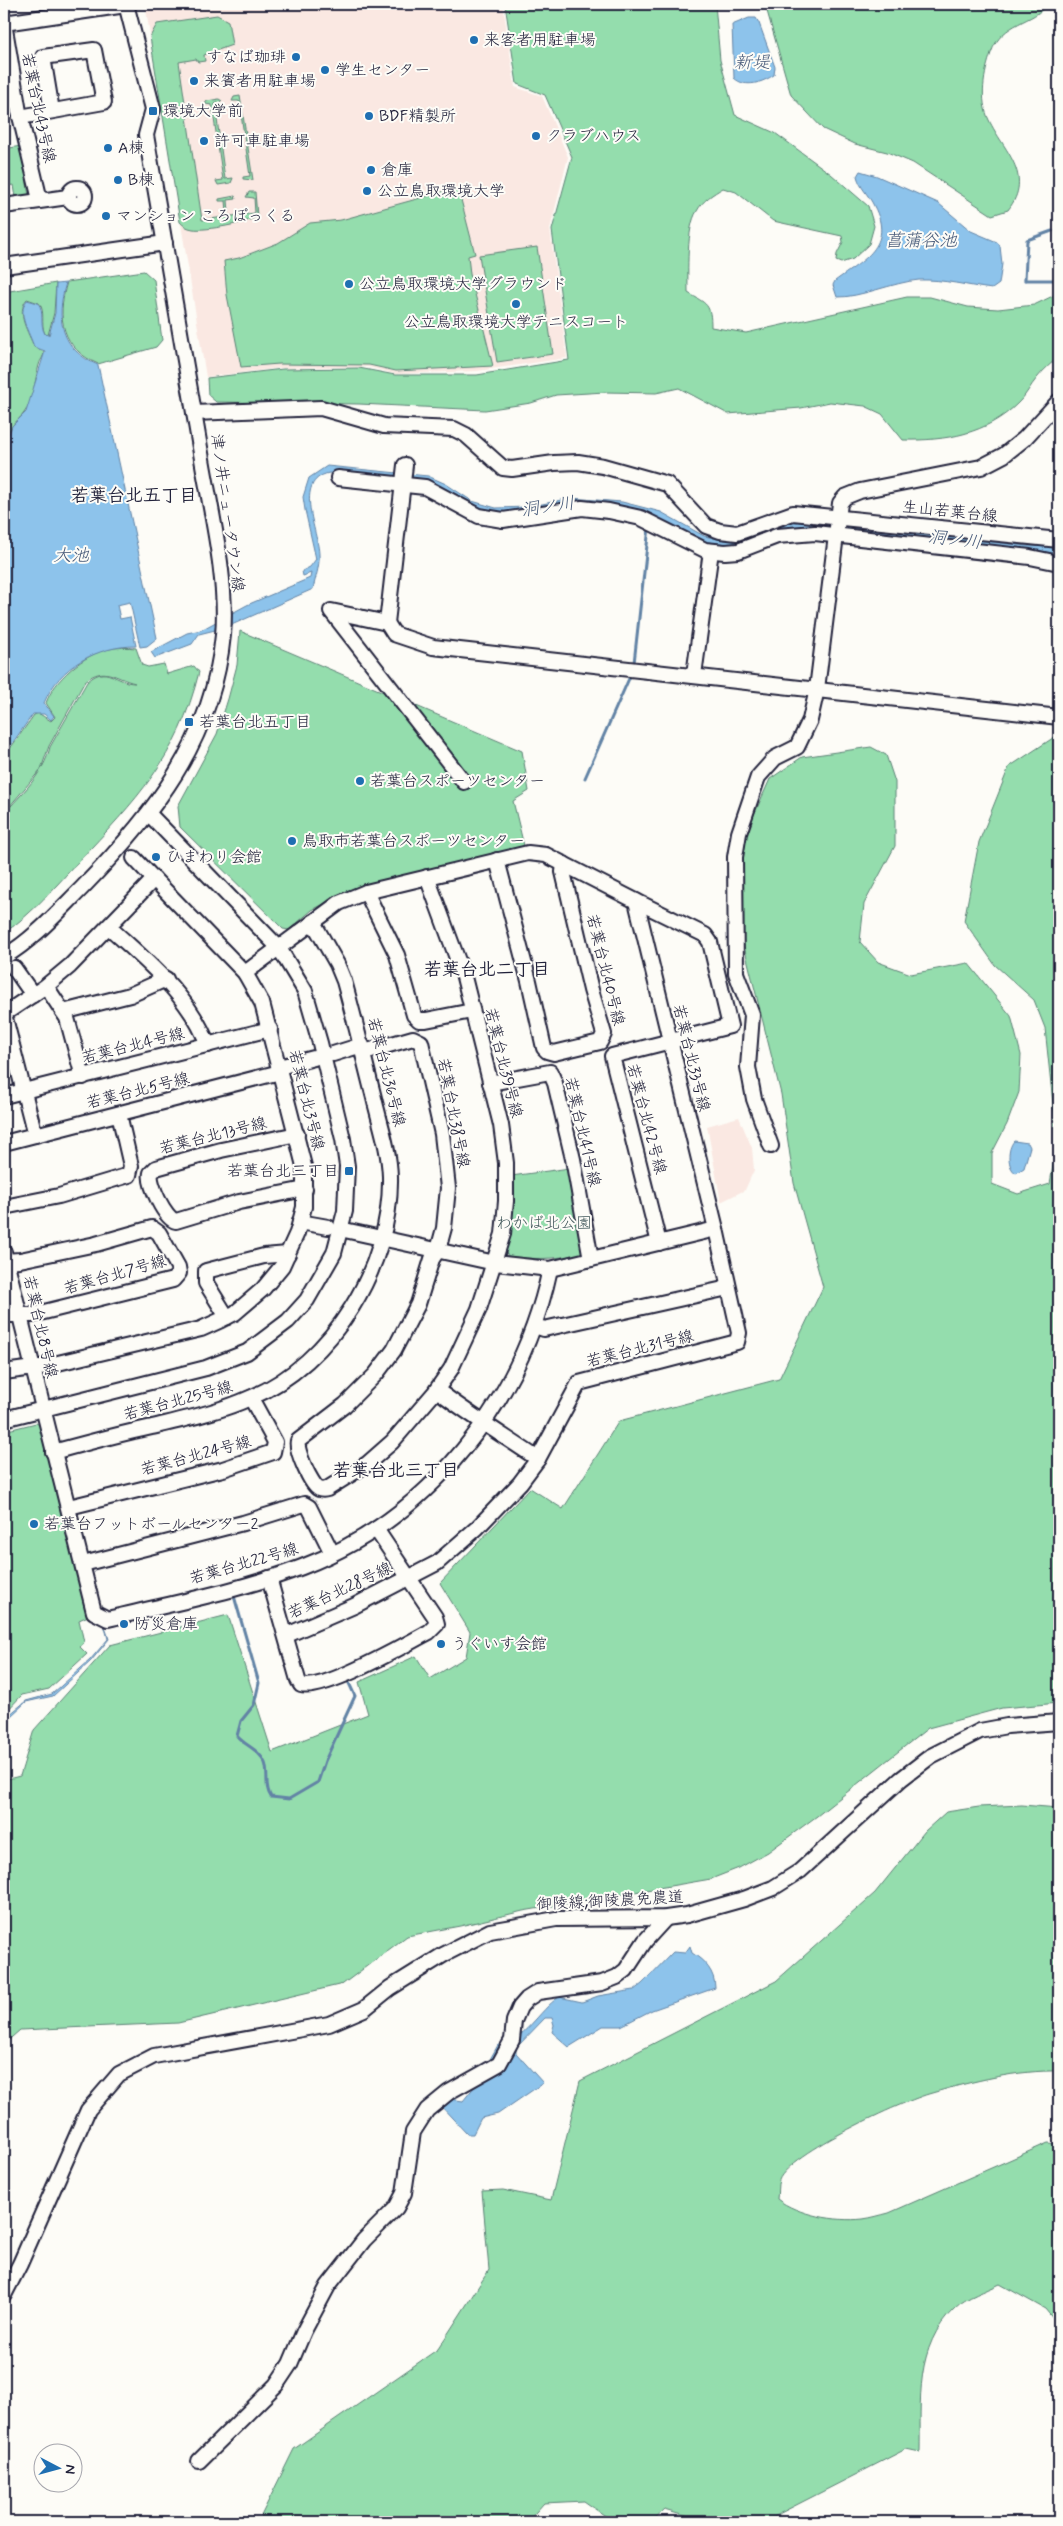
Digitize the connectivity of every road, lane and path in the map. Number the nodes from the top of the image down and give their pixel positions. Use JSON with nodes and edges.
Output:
{"nodes":[{"id":1,"x":126,"y":4,"type":"edge"},
{"id":2,"x":4,"y":23,"type":"edge"},
{"id":3,"x":52,"y":111,"type":"junction"},
{"id":4,"x":20,"y":117,"type":"junction"},
{"id":5,"x":68,"y":197,"type":"dead end"},
{"id":6,"x":40,"y":200,"type":"junction"},
{"id":7,"x":4,"y":206,"type":"edge"},
{"id":8,"x":165,"y":243,"type":"junction"},
{"id":9,"x":4,"y":266,"type":"edge"},
{"id":10,"x":1059,"y":401,"type":"edge"},
{"id":11,"x":194,"y":413,"type":"junction"},
{"id":12,"x":405,"y":465,"type":"dead end"},
{"id":13,"x":338,"y":478,"type":"dead end"},
{"id":14,"x":403,"y":486,"type":"junction"},
{"id":15,"x":837,"y":518,"type":"junction"},
{"id":16,"x":834,"y":536,"type":"junction"},
{"id":17,"x":1059,"y":540,"type":"edge"},
{"id":18,"x":711,"y":551,"type":"junction"},
{"id":19,"x":1059,"y":563,"type":"edge"},
{"id":20,"x":387,"y":623,"type":"junction"},
{"id":21,"x":694,"y":675,"type":"junction"},
{"id":22,"x":817,"y":689,"type":"junction"},
{"id":23,"x":1059,"y":717,"type":"edge"},
{"id":24,"x":464,"y":782,"type":"dead end"},
{"id":25,"x":149,"y":814,"type":"junction"},
{"id":26,"x":134,"y":858,"type":"dead end"},
{"id":27,"x":497,"y":860,"type":"junction"},
{"id":28,"x":564,"y":864,"type":"junction"},
{"id":29,"x":427,"y":877,"type":"junction"},
{"id":30,"x":154,"y":879,"type":"junction"},
{"id":31,"x":366,"y":892,"type":"junction"},
{"id":32,"x":636,"y":901,"type":"junction"},
{"id":33,"x":313,"y":922,"type":"junction"},
{"id":34,"x":109,"y":927,"type":"junction"},
{"id":35,"x":279,"y":948,"type":"junction"},
{"id":36,"x":4,"y":957,"type":"edge"},
{"id":37,"x":14,"y":968,"type":"dead end"},
{"id":38,"x":245,"y":973,"type":"junction"},
{"id":39,"x":166,"y":979,"type":"junction"},
{"id":40,"x":46,"y":986,"type":"junction"},
{"id":41,"x":33,"y":995,"type":"junction"},
{"id":42,"x":472,"y":1011,"type":"junction"},
{"id":43,"x":62,"y":1012,"type":"junction"},
{"id":44,"x":4,"y":1014,"type":"edge"},
{"id":45,"x":270,"y":1030,"type":"junction"},
{"id":46,"x":670,"y":1042,"type":"junction"},
{"id":47,"x":208,"y":1045,"type":"junction"},
{"id":48,"x":363,"y":1049,"type":"junction"},
{"id":49,"x":333,"y":1054,"type":"dead end"},
{"id":50,"x":314,"y":1058,"type":"dead end"},
{"id":51,"x":280,"y":1069,"type":"junction"},
{"id":52,"x":83,"y":1076,"type":"junction"},
{"id":53,"x":490,"y":1083,"type":"junction"},
{"id":54,"x":25,"y":1091,"type":"junction"},
{"id":55,"x":4,"y":1096,"type":"edge"},
{"id":56,"x":119,"y":1114,"type":"junction"},
{"id":57,"x":297,"y":1134,"type":"junction"},
{"id":58,"x":35,"y":1135,"type":"junction"},
{"id":59,"x":4,"y":1143,"type":"edge"},
{"id":60,"x":771,"y":1146,"type":"dead end"},
{"id":61,"x":305,"y":1189,"type":"junction"},
{"id":62,"x":4,"y":1207,"type":"edge"},
{"id":63,"x":300,"y":1222,"type":"junction"},
{"id":64,"x":334,"y":1228,"type":"junction"},
{"id":65,"x":716,"y":1229,"type":"junction"},
{"id":66,"x":381,"y":1239,"type":"junction"},
{"id":67,"x":659,"y":1242,"type":"junction"},
{"id":68,"x":438,"y":1250,"type":"junction"},
{"id":69,"x":288,"y":1254,"type":"junction"},
{"id":70,"x":5,"y":1258,"type":"edge"},
{"id":71,"x":591,"y":1259,"type":"junction"},
{"id":72,"x":495,"y":1263,"type":"junction"},
{"id":73,"x":550,"y":1269,"type":"junction"},
{"id":74,"x":728,"y":1288,"type":"junction"},
{"id":75,"x":4,"y":1314,"type":"edge"},
{"id":76,"x":18,"y":1315,"type":"junction"},
{"id":77,"x":227,"y":1317,"type":"junction"},
{"id":78,"x":535,"y":1326,"type":"junction"},
{"id":79,"x":32,"y":1368,"type":"junction"},
{"id":80,"x":4,"y":1372,"type":"edge"},
{"id":81,"x":437,"y":1390,"type":"junction"},
{"id":82,"x":251,"y":1398,"type":"junction"},
{"id":83,"x":42,"y":1410,"type":"junction"},
{"id":84,"x":4,"y":1420,"type":"edge"},
{"id":85,"x":482,"y":1424,"type":"junction"},
{"id":86,"x":53,"y":1452,"type":"junction"},
{"id":87,"x":538,"y":1459,"type":"junction"},
{"id":88,"x":69,"y":1507,"type":"junction"},
{"id":89,"x":376,"y":1529,"type":"junction"},
{"id":90,"x":332,"y":1553,"type":"junction"},
{"id":91,"x":83,"y":1564,"type":"junction"},
{"id":92,"x":269,"y":1578,"type":"junction"},
{"id":93,"x":408,"y":1579,"type":"junction"},
{"id":94,"x":287,"y":1635,"type":"junction"},
{"id":95,"x":1059,"y":1722,"type":"edge"},
{"id":96,"x":666,"y":1918,"type":"junction"},
{"id":97,"x":4,"y":2295,"type":"edge"},
{"id":98,"x":200,"y":2461,"type":"dead end"}],
"edges":[{"from":1,"to":2,"type":"street"},
{"from":1,"to":8,"type":"street","name":"津ノ井ニュータウン線"},
{"from":2,"to":4,"type":"street","name":"若葉台北43号線"},
{"from":3,"to":3,"type":"street"},
{"from":3,"to":4,"type":"street"},
{"from":4,"to":6,"type":"street","name":"若葉台北43号線"},
{"from":5,"to":6,"type":"street"},
{"from":6,"to":7,"type":"street"},
{"from":8,"to":9,"type":"street"},
{"from":8,"to":11,"type":"street","name":"津ノ井ニュータウン線"},
{"from":10,"to":15,"type":"street"},
{"from":11,"to":15,"type":"street","name":"生山若葉台線"},
{"from":11,"to":25,"type":"street","name":"津ノ井ニュータウン線"},
{"from":12,"to":14,"type":"street"},
{"from":13,"to":14,"type":"street"},
{"from":14,"to":18,"type":"street"},
{"from":14,"to":20,"type":"street"},
{"from":15,"to":16,"type":"street"},
{"from":15,"to":17,"type":"street","name":"生山若葉台線"},
{"from":16,"to":18,"type":"street"},
{"from":16,"to":19,"type":"street"},
{"from":16,"to":22,"type":"street"},
{"from":18,"to":21,"type":"street"},
{"from":20,"to":21,"type":"street"},
{"from":20,"to":24,"type":"street"},
{"from":21,"to":22,"type":"street"},
{"from":22,"to":23,"type":"street"},
{"from":22,"to":60,"type":"street"},
{"from":25,"to":35,"type":"street"},
{"from":25,"to":36,"type":"street","name":"津ノ井ニュータウン線"},
{"from":26,"to":30,"type":"street","name":"若葉台北3号線"},
{"from":27,"to":28,"type":"street"},
{"from":27,"to":28,"type":"street","name":"若葉台北40号線"},
{"from":27,"to":29,"type":"street"},
{"from":28,"to":32,"type":"street"},
{"from":29,"to":31,"type":"street"},
{"from":29,"to":42,"type":"street","name":"若葉台北39号線"},
{"from":30,"to":34,"type":"street"},
{"from":30,"to":38,"type":"street","name":"若葉台北3号線"},
{"from":31,"to":33,"type":"street"},
{"from":31,"to":42,"type":"street"},
{"from":32,"to":46,"type":"street","name":"若葉台北33号線"},
{"from":32,"to":46,"type":"street","name":"若葉台北42号線"},
{"from":33,"to":35,"type":"street"},
{"from":33,"to":48,"type":"street","name":"若葉台北36号線"},
{"from":34,"to":39,"type":"street"},
{"from":34,"to":40,"type":"street"},
{"from":35,"to":38,"type":"street"},
{"from":35,"to":64,"type":"street"},
{"from":37,"to":41,"type":"street"},
{"from":38,"to":45,"type":"street","name":"若葉台北3号線"},
{"from":39,"to":43,"type":"street"},
{"from":39,"to":47,"type":"street"},
{"from":40,"to":41,"type":"street"},
{"from":40,"to":43,"type":"street"},
{"from":41,"to":44,"type":"street"},
{"from":42,"to":53,"type":"street","name":"若葉台北39号線"},
{"from":43,"to":52,"type":"street"},
{"from":44,"to":54,"type":"street"},
{"from":45,"to":47,"type":"street","name":"若葉台北4号線"},
{"from":45,"to":51,"type":"street","name":"若葉台北3号線"},
{"from":46,"to":65,"type":"street","name":"若葉台北33号線"},
{"from":46,"to":67,"type":"street","name":"若葉台北42号線"},
{"from":47,"to":52,"type":"street","name":"若葉台北4号線"},
{"from":48,"to":49,"type":"street"},
{"from":48,"to":66,"type":"street","name":"若葉台北36号線"},
{"from":48,"to":68,"type":"street","name":"若葉台北38号線"},
{"from":50,"to":51,"type":"street","name":"若葉台北5号線"},
{"from":51,"to":56,"type":"street","name":"若葉台北5号線"},
{"from":51,"to":57,"type":"street","name":"若葉台北3号線"},
{"from":52,"to":54,"type":"street","name":"若葉台北4号線"},
{"from":53,"to":71,"type":"street","name":"若葉台北41号線"},
{"from":53,"to":72,"type":"street","name":"若葉台北39号線"},
{"from":54,"to":55,"type":"street","name":"若葉台北4号線"},
{"from":54,"to":58,"type":"street"},
{"from":56,"to":58,"type":"street","name":"若葉台北5号線"},
{"from":56,"to":62,"type":"street"},
{"from":57,"to":61,"type":"street","name":"若葉台北3号線"},
{"from":57,"to":61,"type":"street","name":"若葉台北13号線"},
{"from":58,"to":59,"type":"street","name":"若葉台北5号線"},
{"from":61,"to":63,"type":"street","name":"若葉台北3号線"},
{"from":63,"to":64,"type":"street"},
{"from":63,"to":69,"type":"street","name":"若葉台北3号線"},
{"from":64,"to":66,"type":"street"},
{"from":64,"to":83,"type":"street"},
{"from":65,"to":67,"type":"street"},
{"from":65,"to":74,"type":"street","name":"若葉台北31号線"},
{"from":66,"to":68,"type":"street"},
{"from":66,"to":82,"type":"street","name":"若葉台北25号線"},
{"from":67,"to":71,"type":"street"},
{"from":68,"to":72,"type":"street"},
{"from":68,"to":81,"type":"street","name":"若葉台北39号線"},
{"from":69,"to":77,"type":"street","name":"若葉台北3号線"},
{"from":69,"to":77,"type":"street"},
{"from":70,"to":76,"type":"street","name":"若葉台北8号線"},
{"from":70,"to":76,"type":"street","name":"若葉台北7号線"},
{"from":71,"to":73,"type":"street"},
{"from":72,"to":73,"type":"street"},
{"from":72,"to":81,"type":"street","name":"若葉台北39号線"},
{"from":73,"to":78,"type":"street","name":"若葉台北22号線"},
{"from":74,"to":78,"type":"street"},
{"from":74,"to":87,"type":"street","name":"若葉台北31号線"},
{"from":75,"to":76,"type":"street","name":"若葉台北7号線"},
{"from":76,"to":79,"type":"street","name":"若葉台北8号線"},
{"from":77,"to":79,"type":"street","name":"若葉台北3号線"},
{"from":78,"to":85,"type":"street","name":"若葉台北22号線"},
{"from":79,"to":80,"type":"street","name":"若葉台北3号線"},
{"from":79,"to":83,"type":"street","name":"若葉台北8号線"},
{"from":81,"to":85,"type":"street"},
{"from":82,"to":86,"type":"street","name":"若葉台北25号線"},
{"from":82,"to":88,"type":"street","name":"若葉台北24号線"},
{"from":83,"to":84,"type":"street"},
{"from":83,"to":86,"type":"street","name":"若葉台北22号線"},
{"from":85,"to":87,"type":"street"},
{"from":85,"to":89,"type":"street","name":"若葉台北22号線"},
{"from":86,"to":88,"type":"street","name":"若葉台北22号線"},
{"from":87,"to":93,"type":"street","name":"若葉台北31号線"},
{"from":88,"to":91,"type":"street","name":"若葉台北22号線"},
{"from":89,"to":90,"type":"street","name":"若葉台北22号線"},
{"from":89,"to":93,"type":"street"},
{"from":90,"to":91,"type":"street"},
{"from":90,"to":92,"type":"street","name":"若葉台北22号線"},
{"from":91,"to":92,"type":"street","name":"若葉台北22号線"},
{"from":92,"to":94,"type":"street"},
{"from":93,"to":94,"type":"street","name":"若葉台北28号線"},
{"from":93,"to":94,"type":"street"},
{"from":95,"to":96,"type":"street","name":"御陵線;御陵農免農道"},
{"from":96,"to":97,"type":"street","name":"御陵線;御陵農免農道"},
{"from":96,"to":98,"type":"street"}]}
